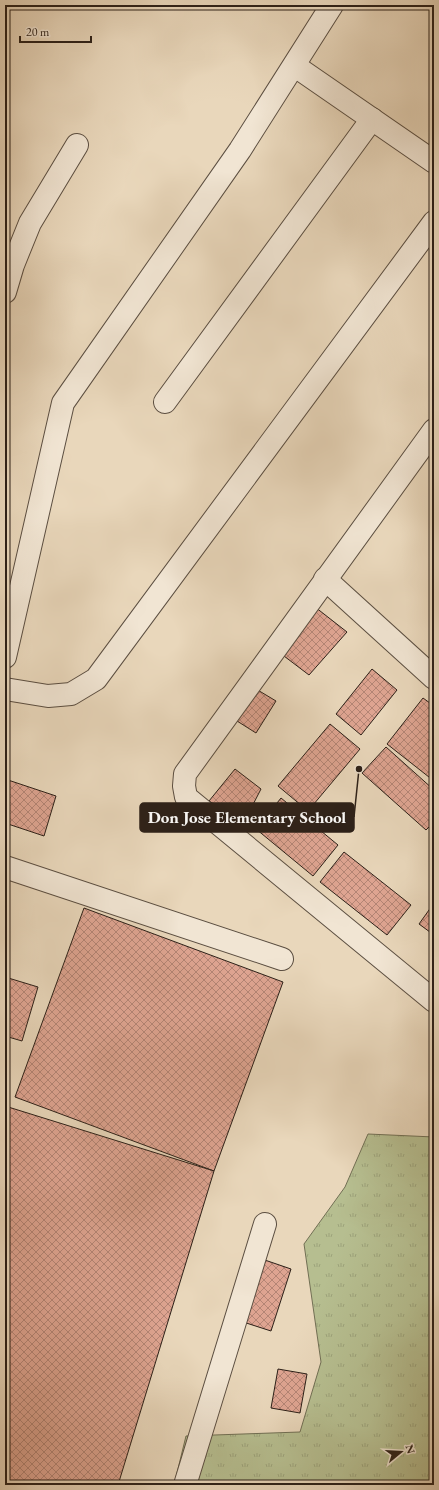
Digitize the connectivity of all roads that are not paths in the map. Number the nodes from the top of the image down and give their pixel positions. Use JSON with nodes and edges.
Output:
{"nodes":[{"id":1,"x":332,"y":5,"type":"edge"},
{"id":2,"x":295,"y":66,"type":"junction"},
{"id":3,"x":372,"y":119,"type":"junction"},
{"id":4,"x":77,"y":145,"type":"dead end"},
{"id":5,"x":434,"y":162,"type":"edge"},
{"id":6,"x":434,"y":222,"type":"edge"},
{"id":7,"x":5,"y":292,"type":"edge"},
{"id":8,"x":165,"y":402,"type":"dead end"},
{"id":9,"x":434,"y":430,"type":"edge"},
{"id":10,"x":325,"y":579,"type":"junction"},
{"id":11,"x":5,"y":656,"type":"edge"},
{"id":12,"x":434,"y":678,"type":"edge"},
{"id":13,"x":5,"y":689,"type":"edge"},
{"id":14,"x":5,"y":868,"type":"edge"},
{"id":15,"x":282,"y":959,"type":"dead end"},
{"id":16,"x":434,"y":1001,"type":"edge"},
{"id":17,"x":265,"y":1224,"type":"dead end"},
{"id":18,"x":185,"y":1485,"type":"edge"}],
"edges":[{"from":1,"to":2,"type":"street"},
{"from":2,"to":3,"type":"street"},
{"from":2,"to":11,"type":"street"},
{"from":3,"to":5,"type":"street"},
{"from":3,"to":8,"type":"street"},
{"from":4,"to":7,"type":"street"},
{"from":6,"to":13,"type":"street"},
{"from":9,"to":10,"type":"street"},
{"from":10,"to":12,"type":"street"},
{"from":10,"to":16,"type":"street"},
{"from":14,"to":15,"type":"street"},
{"from":17,"to":18,"type":"street"}]}
